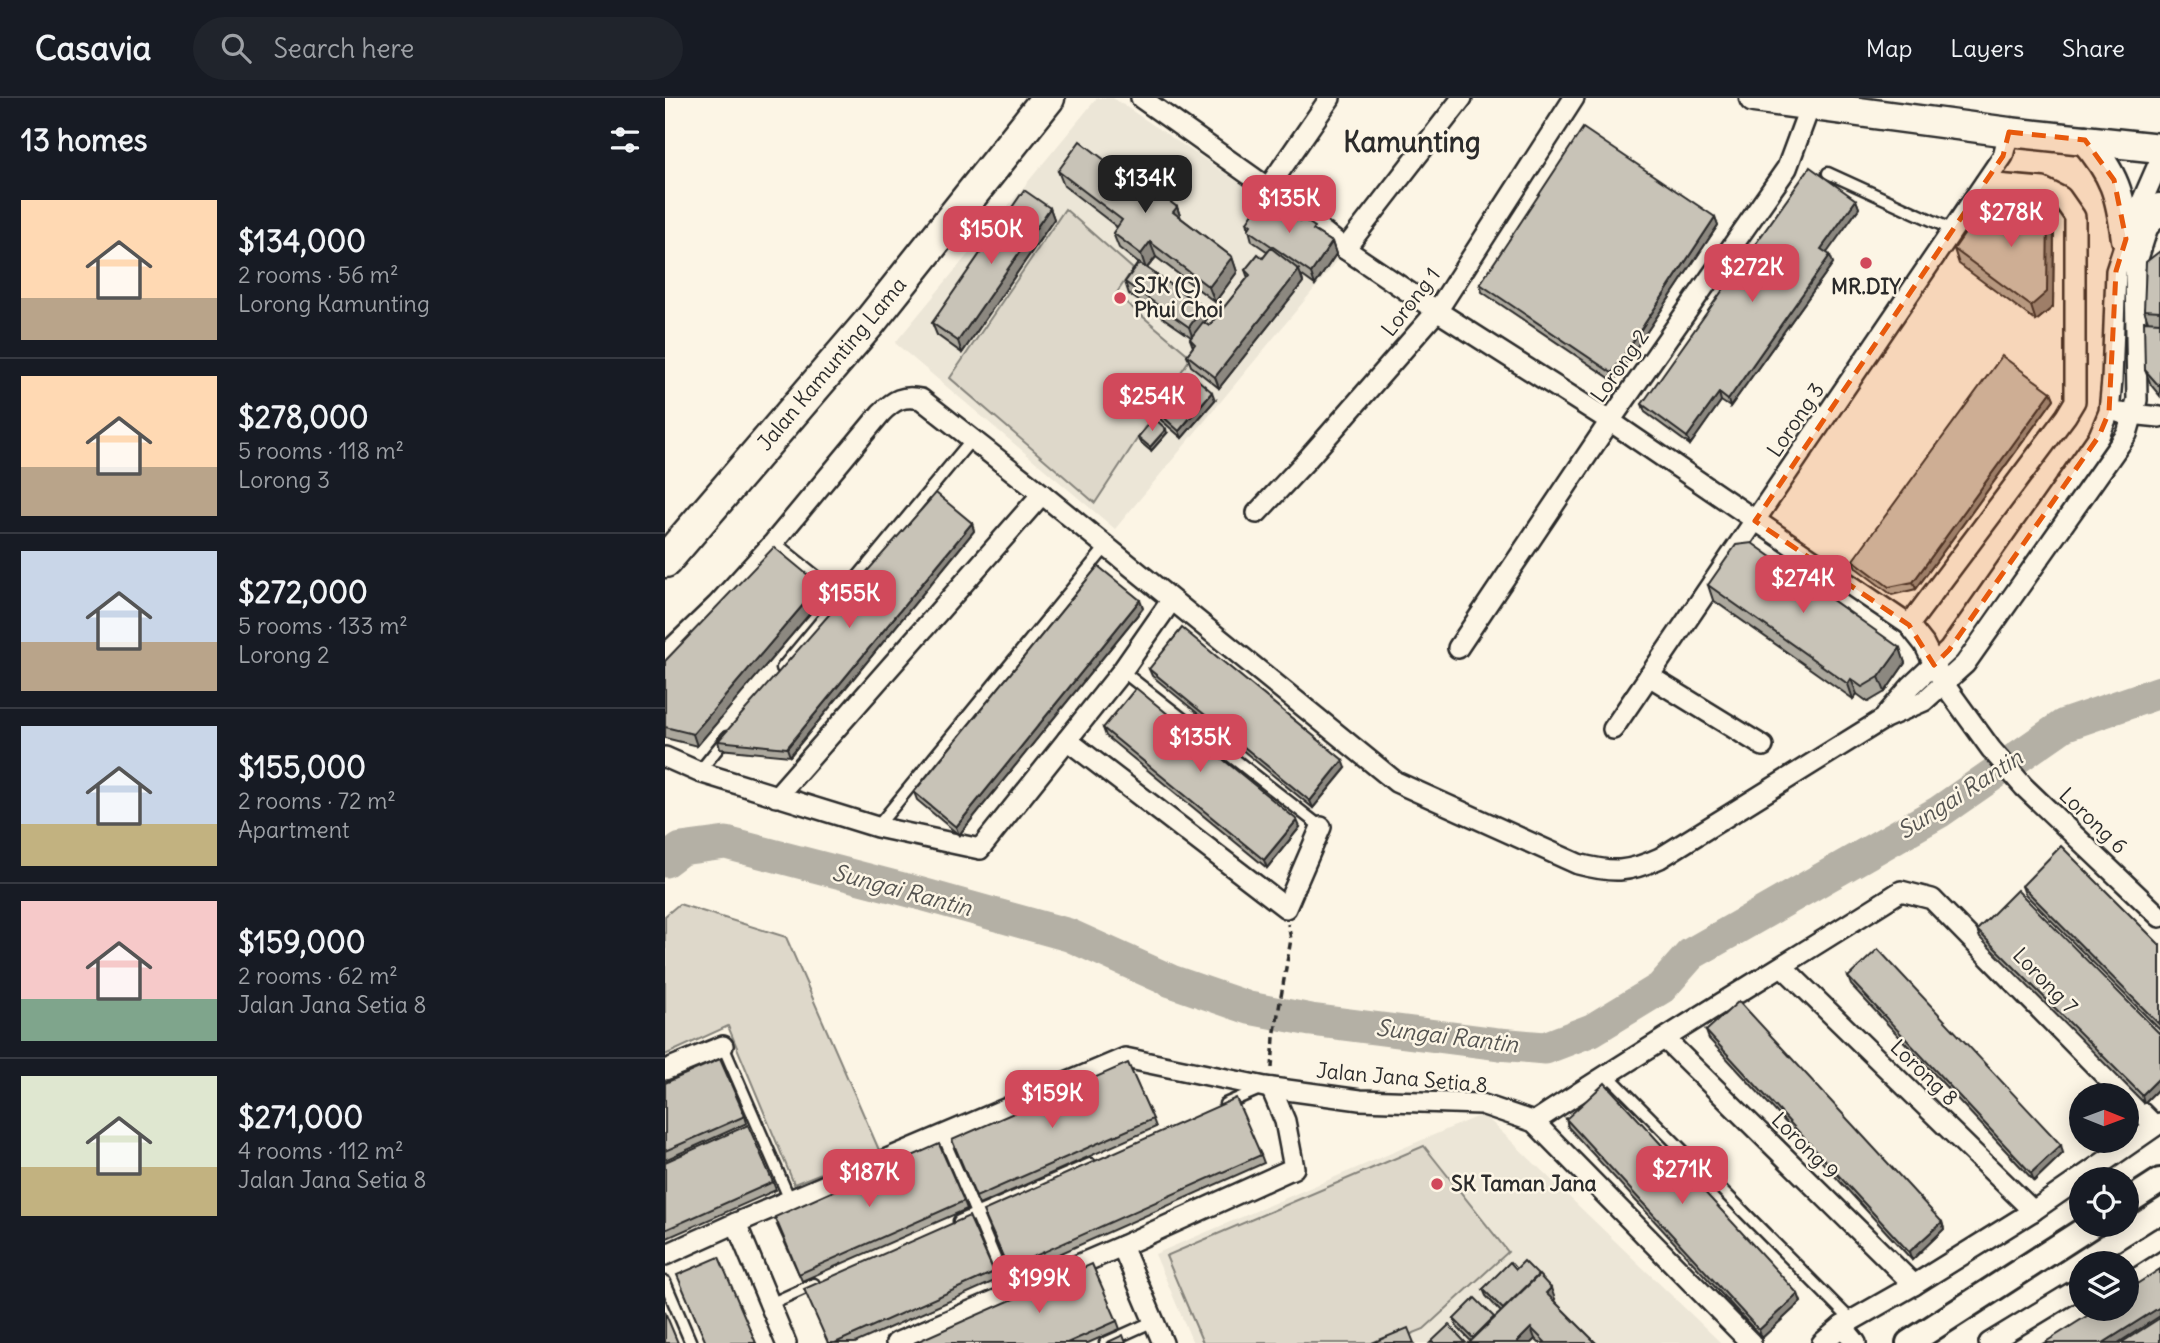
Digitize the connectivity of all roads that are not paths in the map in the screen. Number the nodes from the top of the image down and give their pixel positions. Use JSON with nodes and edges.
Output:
{"nodes":[{"id":1,"x":1048,"y":98,"type":"edge"},
{"id":2,"x":1141,"y":98,"type":"edge"},
{"id":3,"x":1330,"y":98,"type":"edge"},
{"id":4,"x":1462,"y":98,"type":"edge"},
{"id":5,"x":1574,"y":98,"type":"edge"},
{"id":6,"x":1754,"y":98,"type":"edge"},
{"id":7,"x":1810,"y":106,"type":"junction"},
{"id":8,"x":2009,"y":132,"type":"junction"},
{"id":9,"x":2085,"y":140,"type":"junction"},
{"id":10,"x":2160,"y":148,"type":"edge"},
{"id":11,"x":2160,"y":160,"type":"edge"},
{"id":12,"x":1828,"y":173,"type":"dead end"},
{"id":13,"x":1985,"y":183,"type":"junction"},
{"id":14,"x":1268,"y":188,"type":"junction"},
{"id":15,"x":2160,"y":195,"type":"edge"},
{"id":16,"x":2148,"y":228,"type":"edge"},
{"id":17,"x":1953,"y":230,"type":"junction"},
{"id":18,"x":1345,"y":248,"type":"junction"},
{"id":19,"x":1437,"y":311,"type":"junction"},
{"id":20,"x":2109,"y":412,"type":"junction"},
{"id":21,"x":2133,"y":414,"type":"junction"},
{"id":22,"x":2160,"y":417,"type":"edge"},
{"id":23,"x":1610,"y":421,"type":"junction"},
{"id":24,"x":972,"y":439,"type":"junction"},
{"id":25,"x":1042,"y":494,"type":"junction"},
{"id":26,"x":1257,"y":513,"type":"dead end"},
{"id":27,"x":1755,"y":520,"type":"junction"},
{"id":28,"x":774,"y":542,"type":"junction"},
{"id":29,"x":1106,"y":547,"type":"junction"},
{"id":30,"x":665,"y":561,"type":"edge"},
{"id":31,"x":841,"y":596,"type":"junction"},
{"id":32,"x":1171,"y":601,"type":"junction"},
{"id":33,"x":1909,"y":625,"type":"junction"},
{"id":34,"x":1458,"y":648,"type":"dead end"},
{"id":35,"x":665,"y":655,"type":"edge"},
{"id":36,"x":1934,"y":665,"type":"junction"},
{"id":37,"x":1122,"y":671,"type":"junction"},
{"id":38,"x":1649,"y":676,"type":"junction"},
{"id":39,"x":774,"y":678,"type":"edge"},
{"id":40,"x":1944,"y":684,"type":"junction"},
{"id":41,"x":1885,"y":718,"type":"junction"},
{"id":42,"x":1613,"y":729,"type":"dead end"},
{"id":43,"x":732,"y":730,"type":"edge"},
{"id":44,"x":1067,"y":740,"type":"junction"},
{"id":45,"x":1763,"y":746,"type":"dead end"},
{"id":46,"x":665,"y":757,"type":"edge"},
{"id":47,"x":699,"y":772,"type":"junction"},
{"id":48,"x":776,"y":797,"type":"junction"},
{"id":49,"x":877,"y":827,"type":"junction"},
{"id":50,"x":1321,"y":827,"type":"joint"},
{"id":51,"x":2160,"y":917,"type":"edge"},
{"id":52,"x":1783,"y":967,"type":"junction"},
{"id":53,"x":1665,"y":1039,"type":"junction"},
{"id":54,"x":723,"y":1046,"type":"joint"},
{"id":55,"x":665,"y":1070,"type":"edge"},
{"id":56,"x":1607,"y":1074,"type":"junction"},
{"id":57,"x":2113,"y":1083,"type":"edge"},
{"id":58,"x":1268,"y":1087,"type":"junction"},
{"id":59,"x":2139,"y":1108,"type":"edge"},
{"id":60,"x":1215,"y":1109,"type":"edge"},
{"id":61,"x":1534,"y":1122,"type":"junction"},
{"id":62,"x":757,"y":1125,"type":"junction"},
{"id":63,"x":2157,"y":1125,"type":"edge"},
{"id":64,"x":746,"y":1130,"type":"edge"},
{"id":65,"x":943,"y":1135,"type":"junction"},
{"id":66,"x":1102,"y":1158,"type":"edge"},
{"id":67,"x":2160,"y":1181,"type":"edge"},
{"id":68,"x":2139,"y":1195,"type":"edge"},
{"id":69,"x":790,"y":1200,"type":"junction"},
{"id":70,"x":2032,"y":1211,"type":"junction"},
{"id":71,"x":976,"y":1213,"type":"junction"},
{"id":72,"x":736,"y":1223,"type":"junction"},
{"id":73,"x":952,"y":1224,"type":"edge"},
{"id":74,"x":2073,"y":1237,"type":"edge"},
{"id":75,"x":2160,"y":1238,"type":"edge"},
{"id":76,"x":1122,"y":1246,"type":"junction"},
{"id":77,"x":2139,"y":1251,"type":"edge"},
{"id":78,"x":665,"y":1255,"type":"edge"},
{"id":79,"x":830,"y":1277,"type":"edge"},
{"id":80,"x":665,"y":1282,"type":"edge"},
{"id":81,"x":1914,"y":1285,"type":"junction"},
{"id":82,"x":1010,"y":1294,"type":"junction"},
{"id":83,"x":2069,"y":1294,"type":"edge"},
{"id":84,"x":770,"y":1304,"type":"junction"},
{"id":85,"x":1154,"y":1321,"type":"junction"},
{"id":86,"x":1847,"y":1323,"type":"junction"},
{"id":87,"x":691,"y":1343,"type":"edge"},
{"id":88,"x":786,"y":1343,"type":"edge"},
{"id":89,"x":896,"y":1343,"type":"edge"},
{"id":90,"x":1105,"y":1343,"type":"edge"},
{"id":91,"x":1163,"y":1343,"type":"edge"},
{"id":92,"x":1751,"y":1343,"type":"edge"},
{"id":93,"x":1822,"y":1343,"type":"edge"},
{"id":94,"x":1856,"y":1343,"type":"edge"},
{"id":95,"x":1909,"y":1343,"type":"edge"},
{"id":96,"x":1989,"y":1343,"type":"edge"}],
"edges":[{"from":1,"to":30,"type":"main road","name":"Jalan Kamunting Lama"},
{"from":2,"to":14,"type":"street"},
{"from":3,"to":14,"type":"street"},
{"from":4,"to":18,"type":"street"},
{"from":5,"to":19,"type":"street","name":"Lorong 1"},
{"from":6,"to":7,"type":"main road"},
{"from":7,"to":8,"type":"main road"},
{"from":7,"to":23,"type":"street","name":"Lorong 2"},
{"from":8,"to":9,"type":"main road"},
{"from":8,"to":13,"type":"street","name":"Lorong 3"},
{"from":9,"to":10,"type":"main road"},
{"from":9,"to":16,"type":"main road"},
{"from":11,"to":16,"type":"street"},
{"from":12,"to":17,"type":"lane"},
{"from":13,"to":17,"type":"street","name":"Lorong 3"},
{"from":13,"to":33,"type":"street"},
{"from":14,"to":18,"type":"street"},
{"from":15,"to":16,"type":"street"},
{"from":16,"to":20,"type":"street"},
{"from":16,"to":21,"type":"street"},
{"from":17,"to":27,"type":"street","name":"Lorong 3"},
{"from":18,"to":19,"type":"street"},
{"from":19,"to":23,"type":"street"},
{"from":19,"to":26,"type":"street","name":"Lorong 1"},
{"from":20,"to":21,"type":"street"},
{"from":20,"to":36,"type":"street"},
{"from":21,"to":22,"type":"street"},
{"from":21,"to":40,"type":"street"},
{"from":23,"to":27,"type":"street"},
{"from":23,"to":34,"type":"street","name":"Lorong 2"},
{"from":24,"to":25,"type":"street"},
{"from":24,"to":28,"type":"street"},
{"from":24,"to":31,"type":"lane"},
{"from":25,"to":29,"type":"street"},
{"from":25,"to":48,"type":"street"},
{"from":27,"to":33,"type":"street"},
{"from":27,"to":38,"type":"street","name":"Lorong 3"},
{"from":28,"to":31,"type":"lane"},
{"from":28,"to":35,"type":"street"},
{"from":29,"to":32,"type":"street"},
{"from":29,"to":49,"type":"lane"},
{"from":31,"to":39,"type":"lane"},
{"from":32,"to":37,"type":"street"},
{"from":32,"to":41,"type":"street"},
{"from":33,"to":36,"type":"street","name":"Lorong 6"},
{"from":36,"to":40,"type":"street","name":"Lorong 6"},
{"from":36,"to":41,"type":"street"},
{"from":37,"to":44,"type":"street"},
{"from":37,"to":50,"type":"lane"},
{"from":38,"to":42,"type":"street","name":"Lorong 3"},
{"from":38,"to":45,"type":"street"},
{"from":40,"to":41,"type":"street"},
{"from":40,"to":51,"type":"street","name":"Lorong 6"},
{"from":43,"to":47,"type":"lane"},
{"from":44,"to":49,"type":"street"},
{"from":44,"to":50,"type":"street"},
{"from":46,"to":47,"type":"street"},
{"from":47,"to":48,"type":"street"},
{"from":48,"to":49,"type":"street"},
{"from":52,"to":53,"type":"street"},
{"from":52,"to":57,"type":"street","name":"Lorong 7"},
{"from":52,"to":70,"type":"street","name":"Lorong 8"},
{"from":53,"to":56,"type":"street"},
{"from":53,"to":81,"type":"street","name":"Lorong 9"},
{"from":54,"to":55,"type":"street"},
{"from":54,"to":62,"type":"lane"},
{"from":56,"to":61,"type":"street"},
{"from":56,"to":86,"type":"lane"},
{"from":58,"to":60,"type":"lane"},
{"from":58,"to":61,"type":"street","name":"Jalan Jana Setia 8"},
{"from":58,"to":65,"type":"street","name":"Jalan Jana Setia 8"},
{"from":58,"to":76,"type":"street"},
{"from":59,"to":63,"type":"street","name":"Lorong 7"},
{"from":61,"to":92,"type":"street","name":"Jalan Jana Setia 8"},
{"from":62,"to":64,"type":"lane"},
{"from":62,"to":69,"type":"lane"},
{"from":63,"to":70,"type":"street"},
{"from":65,"to":69,"type":"street"},
{"from":65,"to":71,"type":"lane"},
{"from":66,"to":71,"type":"lane"},
{"from":67,"to":68,"type":"street"},
{"from":69,"to":72,"type":"street"},
{"from":70,"to":81,"type":"street"},
{"from":71,"to":73,"type":"lane"},
{"from":71,"to":82,"type":"lane"},
{"from":72,"to":78,"type":"street"},
{"from":72,"to":84,"type":"street"},
{"from":74,"to":95,"type":"street"},
{"from":75,"to":77,"type":"street"},
{"from":76,"to":82,"type":"street"},
{"from":76,"to":85,"type":"street"},
{"from":79,"to":84,"type":"lane"},
{"from":80,"to":87,"type":"lane"},
{"from":81,"to":86,"type":"street"},
{"from":82,"to":89,"type":"street"},
{"from":83,"to":96,"type":"street"},
{"from":84,"to":88,"type":"street"},
{"from":85,"to":90,"type":"lane"},
{"from":85,"to":91,"type":"street"},
{"from":86,"to":93,"type":"street"},
{"from":86,"to":94,"type":"street"}]}
